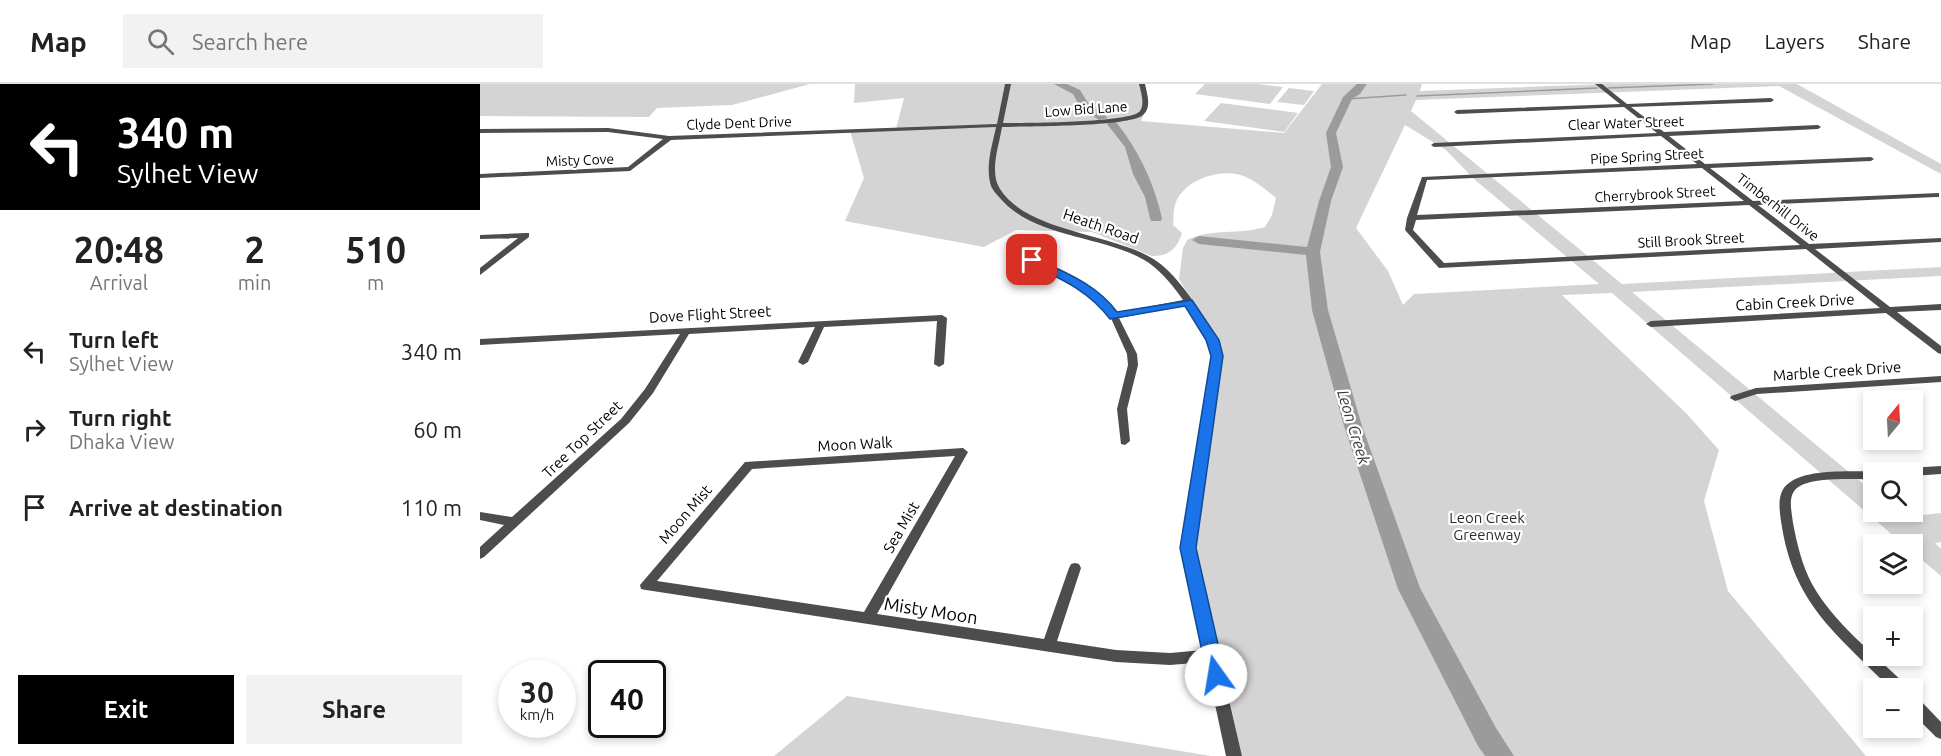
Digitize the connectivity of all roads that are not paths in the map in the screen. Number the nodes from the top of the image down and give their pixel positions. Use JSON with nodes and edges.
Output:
{"nodes":[{"id":1,"x":1008,"y":84,"type":"edge"},
{"id":2,"x":1142,"y":84,"type":"edge"},
{"id":3,"x":1598,"y":84,"type":"edge"},
{"id":4,"x":1771,"y":100,"type":"dead end"},
{"id":5,"x":1627,"y":106,"type":"junction"},
{"id":6,"x":1457,"y":112,"type":"dead end"},
{"id":7,"x":1000,"y":126,"type":"junction"},
{"id":8,"x":1818,"y":127,"type":"dead end"},
{"id":9,"x":480,"y":131,"type":"edge"},
{"id":10,"x":1663,"y":134,"type":"junction"},
{"id":11,"x":669,"y":138,"type":"junction"},
{"id":12,"x":1434,"y":145,"type":"dead end"},
{"id":13,"x":1871,"y":159,"type":"dead end"},
{"id":14,"x":1703,"y":166,"type":"junction"},
{"id":15,"x":480,"y":176,"type":"edge"},
{"id":16,"x":1936,"y":195,"type":"dead end"},
{"id":17,"x":1752,"y":203,"type":"junction"},
{"id":18,"x":1411,"y":218,"type":"junction"},
{"id":19,"x":480,"y":237,"type":"edge"},
{"id":20,"x":1941,"y":240,"type":"edge"},
{"id":21,"x":1808,"y":247,"type":"junction"},
{"id":22,"x":1032,"y":260,"type":"dead end"},
{"id":23,"x":480,"y":273,"type":"edge"},
{"id":24,"x":1188,"y":302,"type":"junction"},
{"id":25,"x":1941,"y":307,"type":"edge"},
{"id":26,"x":1888,"y":310,"type":"junction"},
{"id":27,"x":1114,"y":316,"type":"junction"},
{"id":28,"x":821,"y":324,"type":"junction"},
{"id":29,"x":1651,"y":324,"type":"dead end"},
{"id":30,"x":687,"y":330,"type":"junction"},
{"id":31,"x":480,"y":342,"type":"edge"},
{"id":32,"x":1941,"y":351,"type":"edge"},
{"id":33,"x":802,"y":362,"type":"dead end"},
{"id":34,"x":939,"y":364,"type":"dead end"},
{"id":35,"x":1941,"y":379,"type":"edge"},
{"id":36,"x":1735,"y":398,"type":"dead end"},
{"id":37,"x":1125,"y":441,"type":"dead end"},
{"id":38,"x":963,"y":452,"type":"joint"},
{"id":39,"x":749,"y":465,"type":"joint"},
{"id":40,"x":1941,"y":470,"type":"edge"},
{"id":41,"x":1923,"y":471,"type":"edge"},
{"id":42,"x":1863,"y":476,"type":"edge"},
{"id":43,"x":480,"y":516,"type":"edge"},
{"id":44,"x":514,"y":522,"type":"junction"},
{"id":45,"x":480,"y":554,"type":"edge"},
{"id":46,"x":1075,"y":568,"type":"dead end"},
{"id":47,"x":646,"y":585,"type":"joint"},
{"id":48,"x":867,"y":619,"type":"junction"},
{"id":49,"x":1049,"y":646,"type":"junction"},
{"id":50,"x":1211,"y":655,"type":"junction"},
{"id":51,"x":1889,"y":678,"type":"edge"},
{"id":52,"x":1923,"y":713,"type":"edge"},
{"id":53,"x":1941,"y":732,"type":"edge"},
{"id":54,"x":1234,"y":756,"type":"edge"}],
"edges":[{"from":1,"to":7,"type":"street","name":"Heath Road"},
{"from":2,"to":7,"type":"street","name":"Low Bid Lane"},
{"from":3,"to":5,"type":"street","name":"Timberhill Drive"},
{"from":4,"to":5,"type":"street"},
{"from":5,"to":6,"type":"street"},
{"from":5,"to":10,"type":"street","name":"Timberhill Drive"},
{"from":7,"to":11,"type":"street","name":"Clyde Dent Drive"},
{"from":7,"to":24,"type":"street","name":"Heath Road"},
{"from":8,"to":10,"type":"street","name":"Clear Water Street"},
{"from":9,"to":11,"type":"street","name":"Clyde Dent Drive"},
{"from":10,"to":12,"type":"street","name":"Clear Water Street"},
{"from":10,"to":14,"type":"street","name":"Timberhill Drive"},
{"from":11,"to":15,"type":"street","name":"Misty Cove"},
{"from":13,"to":14,"type":"street","name":"Pipe Spring Street"},
{"from":14,"to":17,"type":"street","name":"Timberhill Drive"},
{"from":14,"to":18,"type":"street","name":"Pipe Spring Street"},
{"from":16,"to":17,"type":"street","name":"Cherrybrook Street"},
{"from":17,"to":18,"type":"street","name":"Cherrybrook Street"},
{"from":17,"to":21,"type":"street","name":"Timberhill Drive"},
{"from":18,"to":21,"type":"street","name":"Still Brook Street"},
{"from":19,"to":23,"type":"street"},
{"from":20,"to":21,"type":"street","name":"Still Brook Street"},
{"from":21,"to":26,"type":"street","name":"Timberhill Drive"},
{"from":22,"to":27,"type":"street"},
{"from":24,"to":27,"type":"street"},
{"from":24,"to":50,"type":"street","name":"Heath Road"},
{"from":25,"to":26,"type":"street","name":"Cabin Creek Drive"},
{"from":26,"to":29,"type":"street","name":"Cabin Creek Drive"},
{"from":26,"to":32,"type":"street","name":"Timberhill Drive"},
{"from":27,"to":37,"type":"street"},
{"from":28,"to":30,"type":"street","name":"Dove Flight Street"},
{"from":28,"to":33,"type":"street"},
{"from":28,"to":34,"type":"street","name":"Dove Flight Street"},
{"from":30,"to":31,"type":"street","name":"Dove Flight Street"},
{"from":30,"to":44,"type":"street","name":"Tree Top Street"},
{"from":35,"to":36,"type":"street","name":"Marble Creek Drive"},
{"from":38,"to":39,"type":"street","name":"Moon Walk"},
{"from":38,"to":48,"type":"street","name":"Sea Mist"},
{"from":39,"to":47,"type":"street","name":"Moon Mist"},
{"from":40,"to":41,"type":"street"},
{"from":42,"to":51,"type":"street"},
{"from":43,"to":44,"type":"street"},
{"from":44,"to":45,"type":"street","name":"Tree Top Street"},
{"from":46,"to":49,"type":"street"},
{"from":47,"to":48,"type":"street","name":"Misty Moon"},
{"from":48,"to":49,"type":"street","name":"Misty Moon"},
{"from":49,"to":50,"type":"street","name":"Misty Moon"},
{"from":50,"to":54,"type":"street","name":"Heath Road"},
{"from":52,"to":53,"type":"street"}]}
